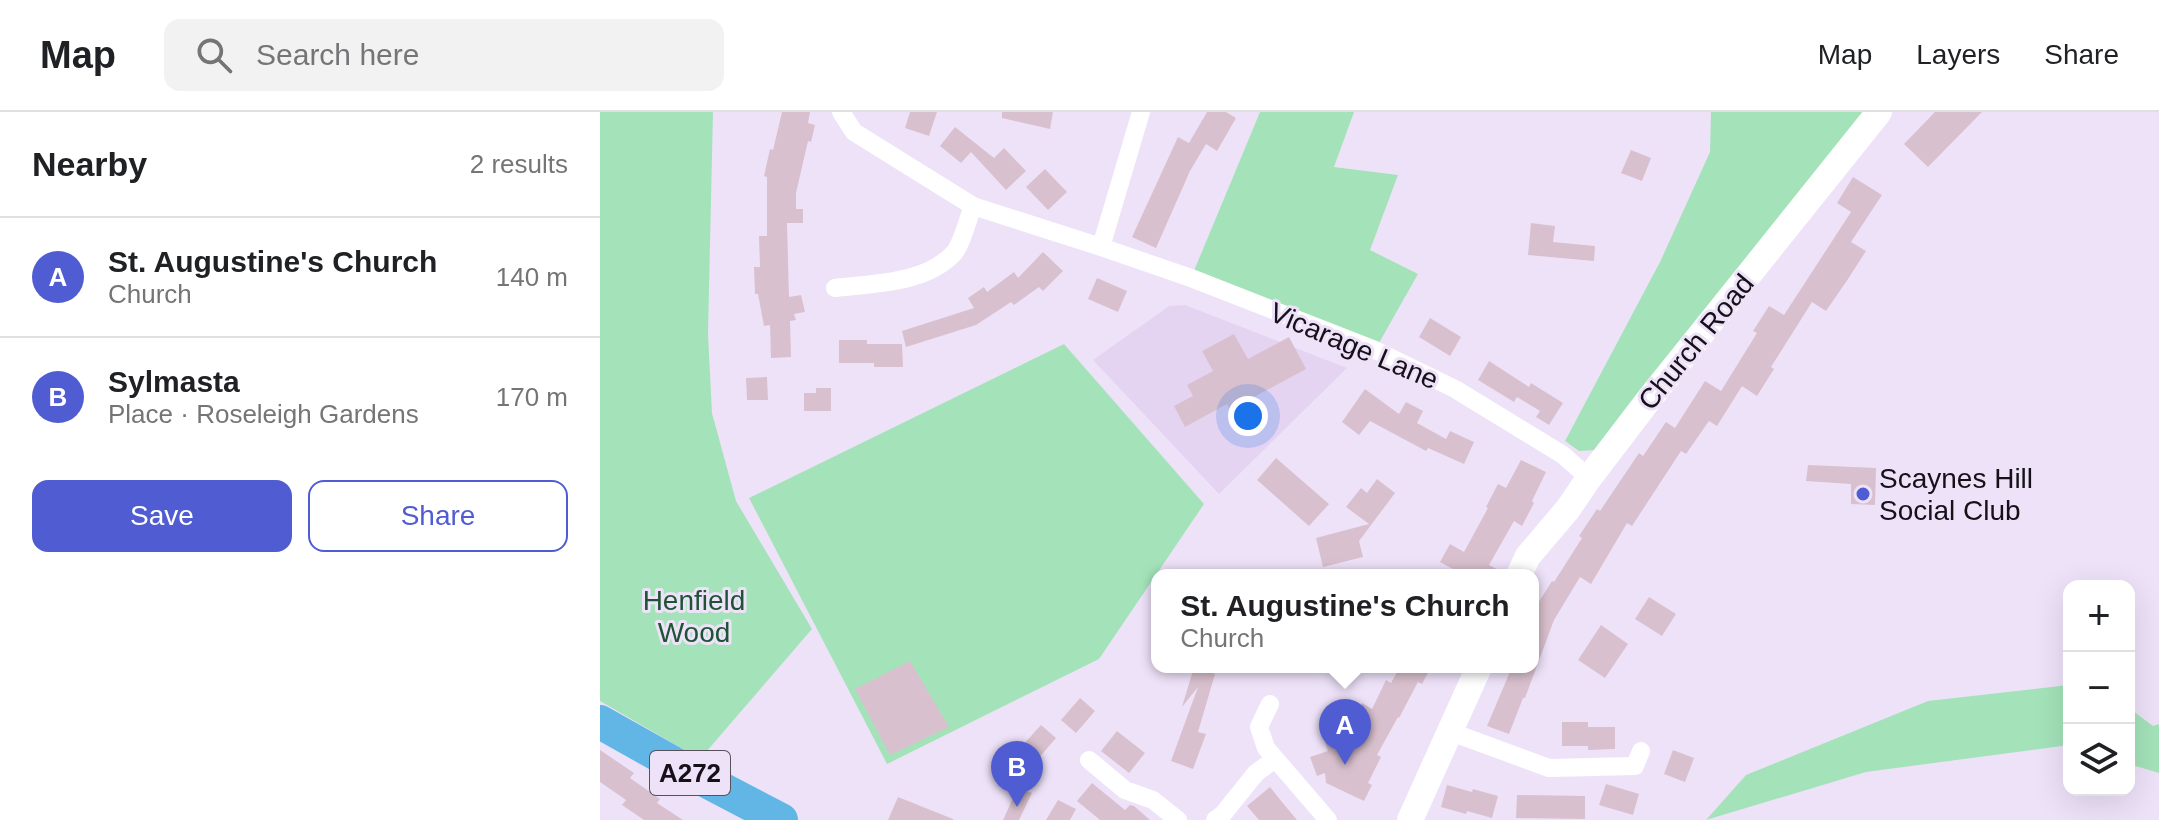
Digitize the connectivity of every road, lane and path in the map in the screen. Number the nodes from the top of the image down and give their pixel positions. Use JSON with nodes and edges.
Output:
{"nodes":[{"id":1,"x":841,"y":112,"type":"edge"},
{"id":2,"x":1141,"y":112,"type":"edge"},
{"id":3,"x":1879,"y":112,"type":"edge"},
{"id":4,"x":973,"y":206,"type":"junction"},
{"id":5,"x":1101,"y":247,"type":"junction"},
{"id":6,"x":835,"y":288,"type":"dead end"},
{"id":7,"x":1589,"y":478,"type":"junction"},
{"id":8,"x":1522,"y":569,"type":"edge"},
{"id":9,"x":1476,"y":673,"type":"edge"},
{"id":10,"x":1270,"y":704,"type":"dead end"},
{"id":11,"x":600,"y":722,"type":"edge"},
{"id":12,"x":1451,"y":732,"type":"junction"},
{"id":13,"x":1641,"y":751,"type":"dead end"},
{"id":14,"x":1275,"y":759,"type":"junction"},
{"id":15,"x":1089,"y":760,"type":"dead end"},
{"id":16,"x":781,"y":820,"type":"edge"},
{"id":17,"x":1178,"y":820,"type":"edge"},
{"id":18,"x":1215,"y":820,"type":"edge"},
{"id":19,"x":1328,"y":820,"type":"edge"},
{"id":20,"x":1410,"y":820,"type":"edge"}],
"edges":[{"from":1,"to":4,"type":"street","name":"Vicarage Lane"},
{"from":2,"to":5,"type":"street"},
{"from":3,"to":7,"type":"street","name":"Church Road"},
{"from":4,"to":5,"type":"street","name":"Vicarage Lane"},
{"from":4,"to":6,"type":"street"},
{"from":5,"to":7,"type":"street","name":"Vicarage Lane"},
{"from":7,"to":8,"type":"street","name":"Church Road"},
{"from":9,"to":12,"type":"street"},
{"from":10,"to":14,"type":"street"},
{"from":11,"to":16,"type":"highway","number":"A272"},
{"from":12,"to":13,"type":"street"},
{"from":12,"to":20,"type":"street"},
{"from":14,"to":18,"type":"street"},
{"from":14,"to":19,"type":"street"},
{"from":15,"to":17,"type":"street"}]}
